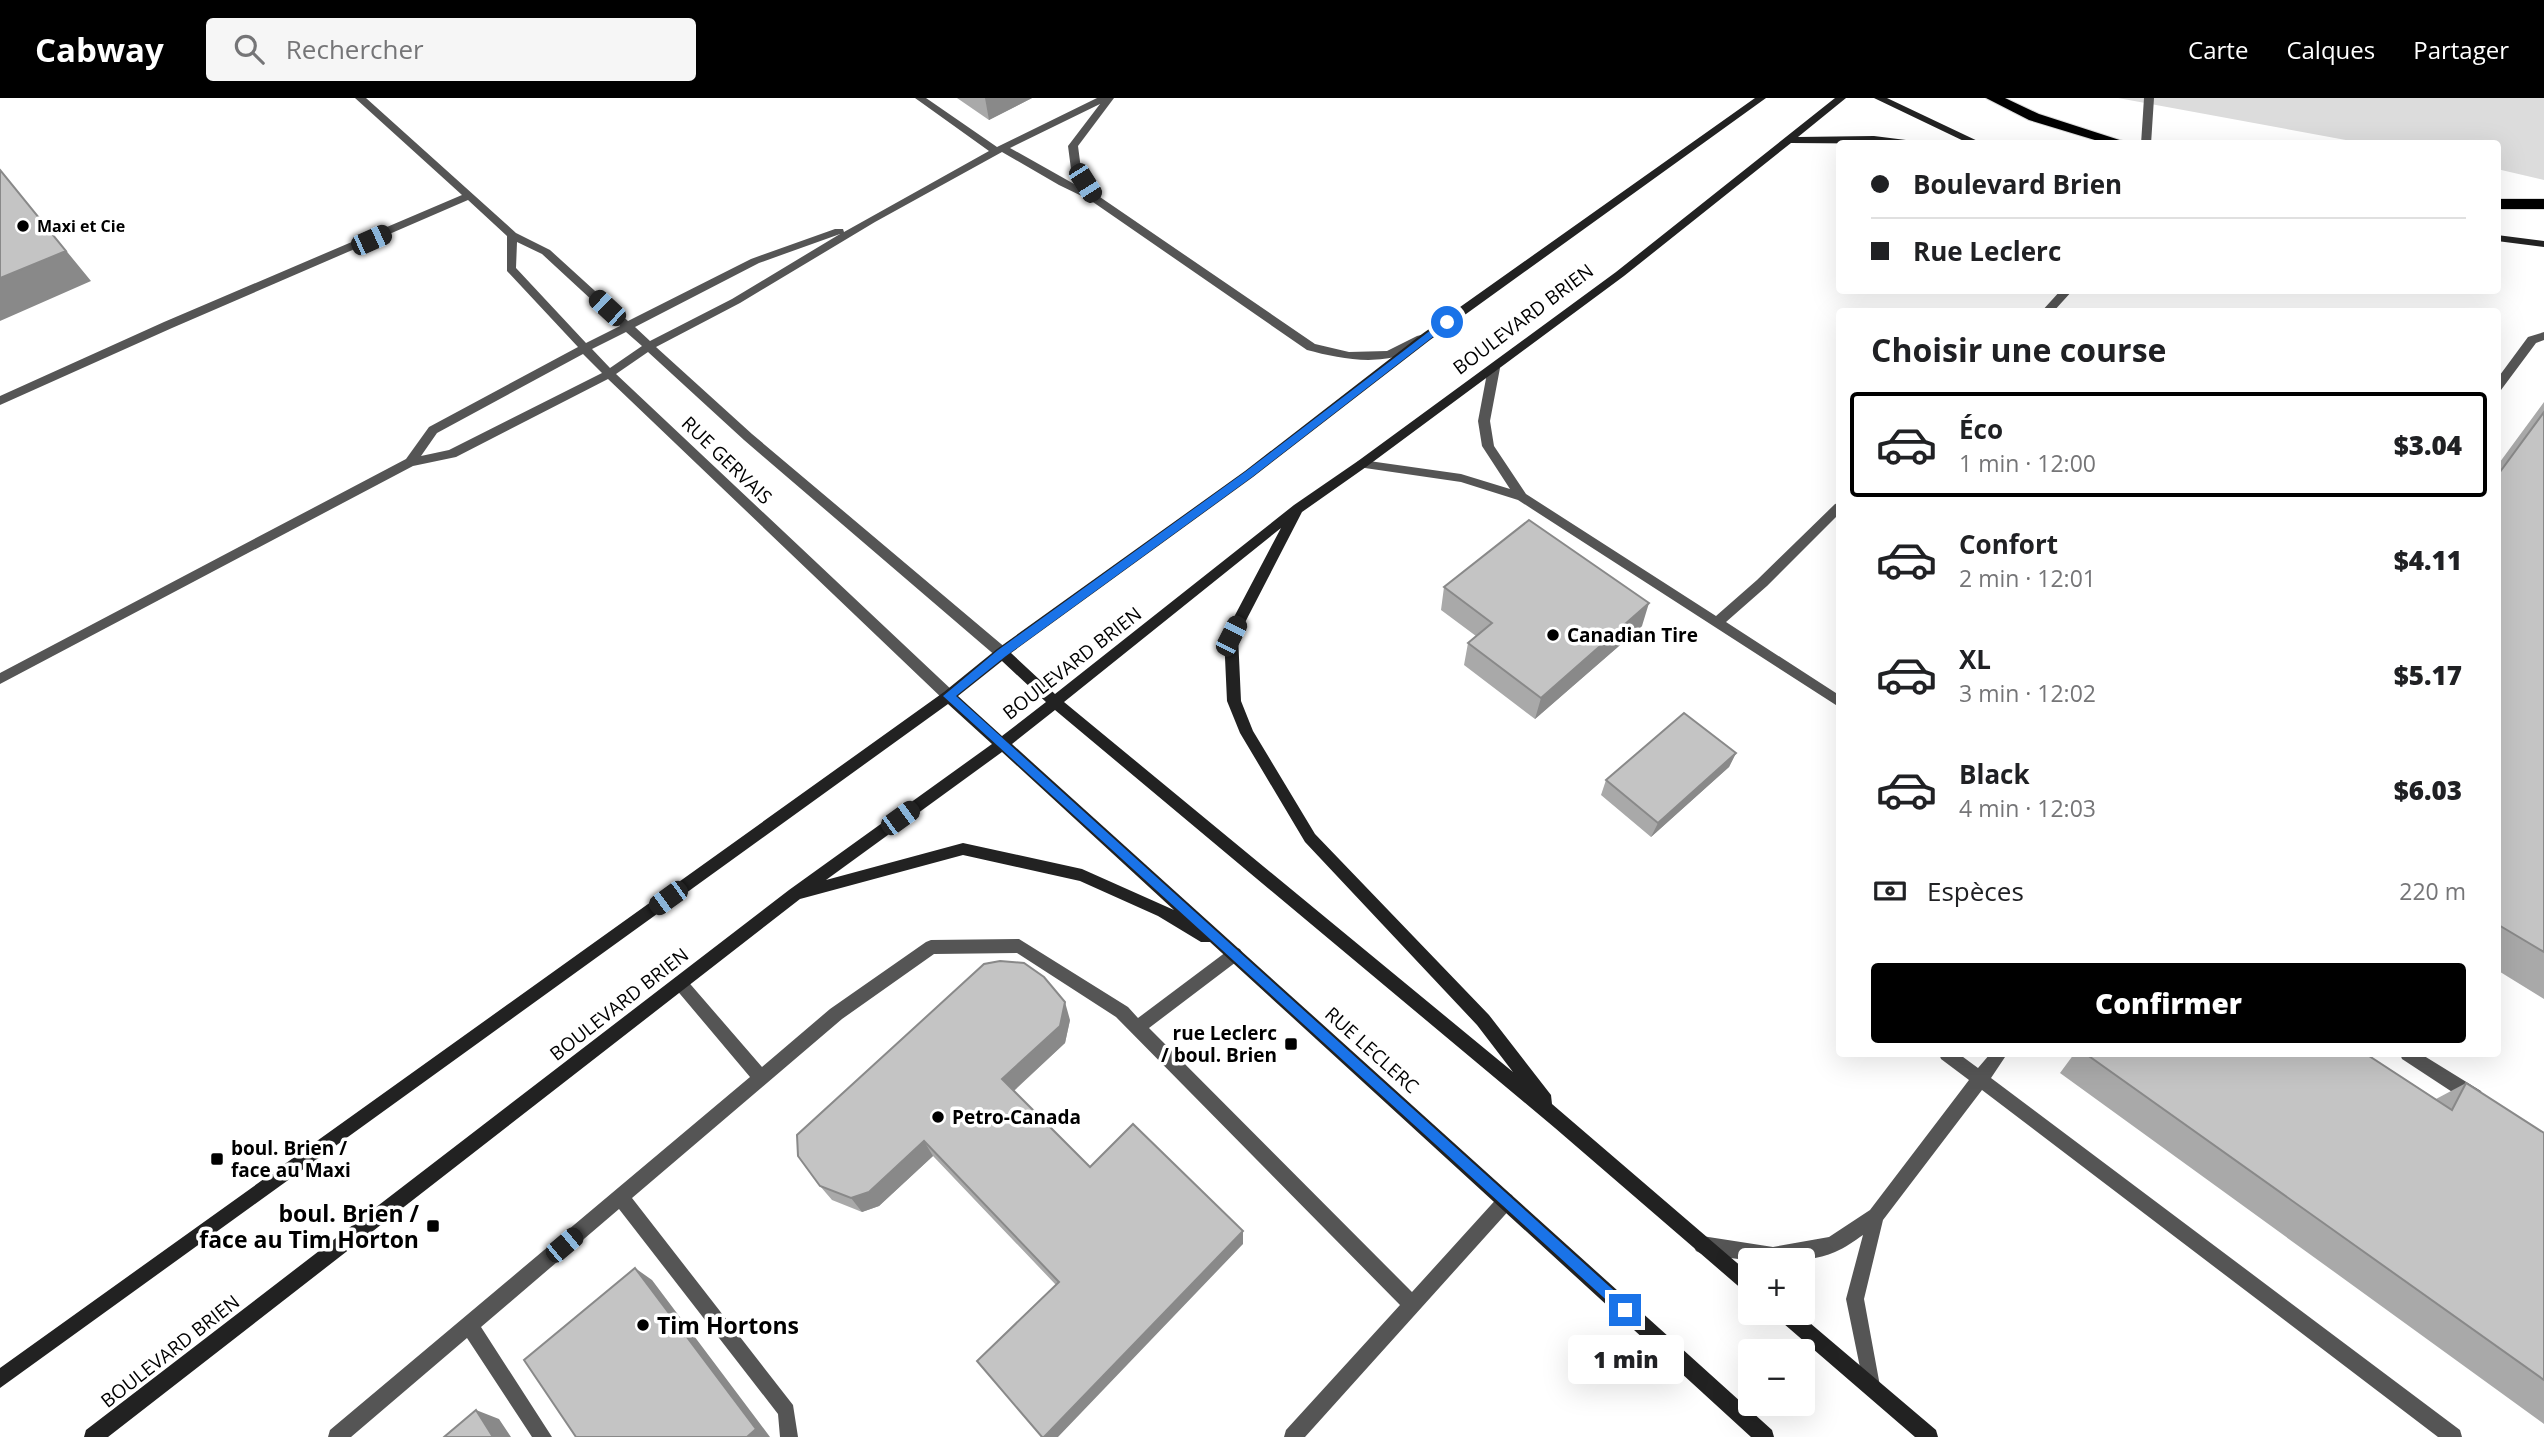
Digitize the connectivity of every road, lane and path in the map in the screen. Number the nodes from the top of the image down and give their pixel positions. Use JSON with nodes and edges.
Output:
{"nodes":[{"id":1,"x":360,"y":98,"type":"edge"},
{"id":2,"x":920,"y":98,"type":"edge"},
{"id":3,"x":1107,"y":98,"type":"edge"},
{"id":4,"x":1761,"y":98,"type":"edge"},
{"id":5,"x":1841,"y":98,"type":"edge"},
{"id":6,"x":1879,"y":98,"type":"edge"},
{"id":7,"x":1993,"y":98,"type":"edge"},
{"id":8,"x":2149,"y":98,"type":"edge"},
{"id":9,"x":1789,"y":140,"type":"junction"},
{"id":10,"x":1883,"y":140,"type":"edge"},
{"id":11,"x":1970,"y":140,"type":"edge"},
{"id":12,"x":2111,"y":140,"type":"edge"},
{"id":13,"x":2146,"y":140,"type":"edge"},
{"id":14,"x":999,"y":150,"type":"junction"},
{"id":15,"x":469,"y":196,"type":"junction"},
{"id":16,"x":1093,"y":197,"type":"junction"},
{"id":17,"x":2501,"y":204,"type":"edge"},
{"id":18,"x":2544,"y":204,"type":"edge"},
{"id":19,"x":871,"y":220,"type":"junction"},
{"id":20,"x":512,"y":235,"type":"junction"},
{"id":21,"x":2501,"y":238,"type":"edge"},
{"id":22,"x":2544,"y":244,"type":"edge"},
{"id":23,"x":2064,"y":294,"type":"edge"},
{"id":24,"x":2050,"y":308,"type":"edge"},
{"id":25,"x":628,"y":327,"type":"junction"},
{"id":26,"x":2544,"y":336,"type":"edge"},
{"id":27,"x":1426,"y":337,"type":"junction"},
{"id":28,"x":649,"y":346,"type":"junction"},
{"id":29,"x":583,"y":349,"type":"junction"},
{"id":30,"x":1494,"y":368,"type":"junction"},
{"id":31,"x":609,"y":374,"type":"junction"},
{"id":32,"x":2501,"y":382,"type":"edge"},
{"id":33,"x":0,"y":401,"type":"edge"},
{"id":34,"x":410,"y":462,"type":"junction"},
{"id":35,"x":1362,"y":464,"type":"junction"},
{"id":36,"x":1522,"y":497,"type":"junction"},
{"id":37,"x":1298,"y":508,"type":"junction"},
{"id":38,"x":1836,"y":510,"type":"edge"},
{"id":39,"x":1716,"y":623,"type":"junction"},
{"id":40,"x":1002,"y":653,"type":"junction"},
{"id":41,"x":0,"y":679,"type":"edge"},
{"id":42,"x":949,"y":696,"type":"junction"},
{"id":43,"x":1836,"y":700,"type":"edge"},
{"id":44,"x":1056,"y":703,"type":"junction"},
{"id":45,"x":1002,"y":745,"type":"junction"},
{"id":46,"x":794,"y":895,"type":"junction"},
{"id":47,"x":1235,"y":954,"type":"junction"},
{"id":48,"x":680,"y":983,"type":"junction"},
{"id":49,"x":1137,"y":1028,"type":"junction"},
{"id":50,"x":1951,"y":1057,"type":"edge"},
{"id":51,"x":1997,"y":1057,"type":"edge"},
{"id":52,"x":2413,"y":1057,"type":"edge"},
{"id":53,"x":760,"y":1077,"type":"junction"},
{"id":54,"x":1980,"y":1078,"type":"junction"},
{"id":55,"x":2487,"y":1105,"type":"edge"},
{"id":56,"x":1561,"y":1122,"type":"junction"},
{"id":57,"x":621,"y":1197,"type":"junction"},
{"id":58,"x":1506,"y":1201,"type":"junction"},
{"id":59,"x":1876,"y":1216,"type":"junction"},
{"id":60,"x":1702,"y":1245,"type":"junction"},
{"id":61,"x":1738,"y":1274,"type":"edge"},
{"id":62,"x":1412,"y":1305,"type":"junction"},
{"id":63,"x":469,"y":1325,"type":"junction"},
{"id":64,"x":1798,"y":1325,"type":"edge"},
{"id":65,"x":0,"y":1379,"type":"edge"},
{"id":66,"x":1871,"y":1386,"type":"junction"},
{"id":67,"x":93,"y":1437,"type":"edge"},
{"id":68,"x":337,"y":1437,"type":"edge"},
{"id":69,"x":543,"y":1437,"type":"edge"},
{"id":70,"x":789,"y":1437,"type":"edge"},
{"id":71,"x":1293,"y":1437,"type":"edge"},
{"id":72,"x":1765,"y":1437,"type":"edge"},
{"id":73,"x":1929,"y":1437,"type":"edge"},
{"id":74,"x":2453,"y":1437,"type":"edge"}],
"edges":[{"from":1,"to":15,"type":"lane","name":"RUE GERVAIS"},
{"from":2,"to":14,"type":"lane"},
{"from":3,"to":14,"type":"lane"},
{"from":3,"to":16,"type":"lane"},
{"from":4,"to":27,"type":"main road","name":"BOULEVARD BRIEN"},
{"from":5,"to":9,"type":"main road","name":"BOULEVARD BRIEN"},
{"from":6,"to":11,"type":"main road"},
{"from":7,"to":12,"type":"highway"},
{"from":8,"to":13,"type":"lane"},
{"from":9,"to":10,"type":"main road"},
{"from":9,"to":30,"type":"main road","name":"BOULEVARD BRIEN"},
{"from":14,"to":16,"type":"lane"},
{"from":14,"to":19,"type":"lane"},
{"from":15,"to":20,"type":"lane","name":"RUE GERVAIS"},
{"from":15,"to":33,"type":"lane"},
{"from":16,"to":27,"type":"lane"},
{"from":17,"to":18,"type":"highway"},
{"from":19,"to":25,"type":"lane"},
{"from":19,"to":28,"type":"lane"},
{"from":20,"to":25,"type":"lane","name":"RUE GERVAIS"},
{"from":20,"to":29,"type":"lane","name":"RUE GERVAIS"},
{"from":21,"to":22,"type":"main road"},
{"from":23,"to":24,"type":"lane"},
{"from":25,"to":28,"type":"lane","name":"RUE GERVAIS"},
{"from":25,"to":29,"type":"lane"},
{"from":26,"to":32,"type":"lane"},
{"from":27,"to":40,"type":"main road","name":"BOULEVARD BRIEN"},
{"from":28,"to":31,"type":"lane"},
{"from":28,"to":40,"type":"lane","name":"RUE GERVAIS"},
{"from":29,"to":31,"type":"lane","name":"RUE GERVAIS"},
{"from":29,"to":34,"type":"lane"},
{"from":30,"to":35,"type":"main road","name":"BOULEVARD BRIEN"},
{"from":30,"to":36,"type":"lane"},
{"from":31,"to":34,"type":"lane"},
{"from":31,"to":42,"type":"lane","name":"RUE GERVAIS"},
{"from":34,"to":41,"type":"lane"},
{"from":35,"to":36,"type":"lane"},
{"from":35,"to":37,"type":"main road","name":"BOULEVARD BRIEN"},
{"from":36,"to":39,"type":"lane"},
{"from":37,"to":44,"type":"main road","name":"BOULEVARD BRIEN"},
{"from":37,"to":56,"type":"main road"},
{"from":38,"to":39,"type":"lane"},
{"from":39,"to":43,"type":"lane"},
{"from":40,"to":42,"type":"main road","name":"BOULEVARD BRIEN"},
{"from":40,"to":44,"type":"main road"},
{"from":42,"to":45,"type":"main road","name":"RUE LECLERC"},
{"from":42,"to":65,"type":"main road","name":"BOULEVARD BRIEN"},
{"from":44,"to":45,"type":"main road","name":"BOULEVARD BRIEN"},
{"from":44,"to":56,"type":"main road"},
{"from":45,"to":46,"type":"main road","name":"BOULEVARD BRIEN"},
{"from":45,"to":47,"type":"main road","name":"RUE LECLERC"},
{"from":46,"to":47,"type":"main road"},
{"from":46,"to":48,"type":"main road","name":"BOULEVARD BRIEN"},
{"from":47,"to":49,"type":"lane"},
{"from":47,"to":58,"type":"main road","name":"RUE LECLERC"},
{"from":48,"to":53,"type":"lane"},
{"from":48,"to":67,"type":"main road","name":"BOULEVARD BRIEN"},
{"from":49,"to":53,"type":"lane"},
{"from":49,"to":62,"type":"lane"},
{"from":50,"to":54,"type":"lane"},
{"from":51,"to":54,"type":"lane"},
{"from":52,"to":55,"type":"lane"},
{"from":53,"to":57,"type":"lane"},
{"from":54,"to":59,"type":"lane"},
{"from":54,"to":74,"type":"lane"},
{"from":56,"to":60,"type":"main road"},
{"from":57,"to":63,"type":"lane"},
{"from":57,"to":70,"type":"lane"},
{"from":58,"to":62,"type":"lane"},
{"from":58,"to":72,"type":"main road","name":"RUE LECLERC"},
{"from":59,"to":60,"type":"lane"},
{"from":59,"to":66,"type":"lane"},
{"from":60,"to":61,"type":"main road"},
{"from":62,"to":71,"type":"lane"},
{"from":63,"to":68,"type":"lane"},
{"from":63,"to":69,"type":"lane"},
{"from":64,"to":66,"type":"main road"},
{"from":66,"to":73,"type":"main road"}]}
